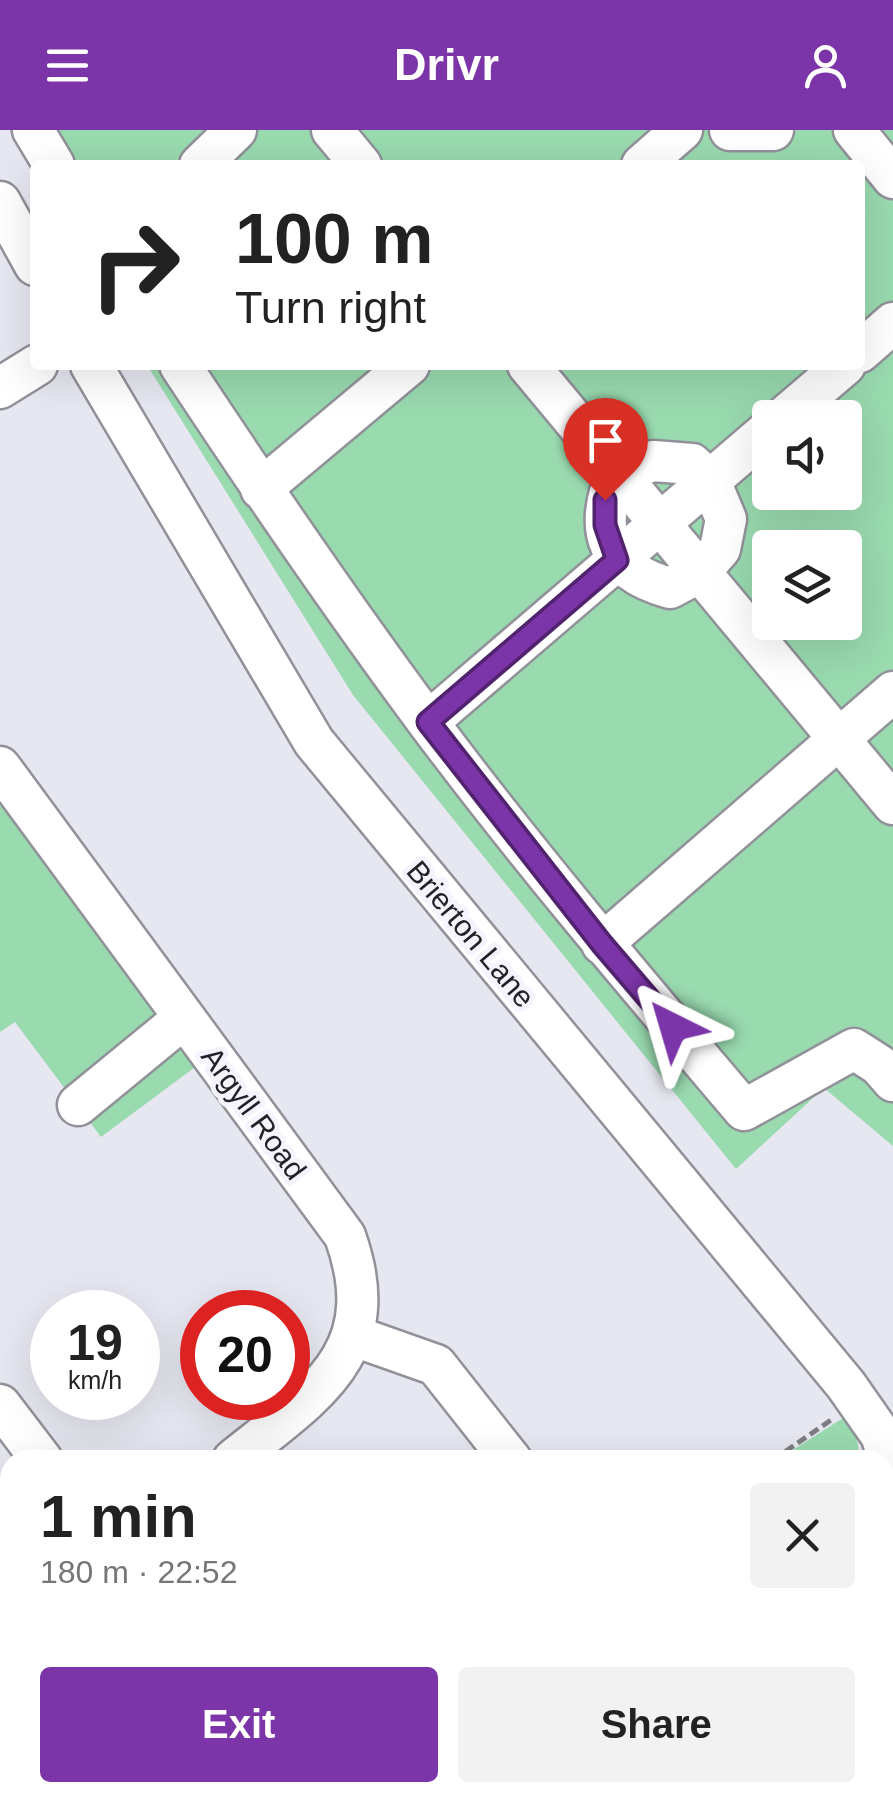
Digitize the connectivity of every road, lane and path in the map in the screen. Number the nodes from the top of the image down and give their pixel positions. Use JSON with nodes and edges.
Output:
{"nodes":[{"id":1,"x":33,"y":130,"type":"edge"},
{"id":2,"x":236,"y":130,"type":"edge"},
{"id":3,"x":332,"y":130,"type":"edge"},
{"id":4,"x":682,"y":130,"type":"edge"},
{"id":5,"x":730,"y":130,"type":"edge"},
{"id":6,"x":773,"y":130,"type":"edge"},
{"id":7,"x":854,"y":130,"type":"edge"},
{"id":8,"x":51,"y":160,"type":"edge"},
{"id":9,"x":205,"y":160,"type":"edge"},
{"id":10,"x":357,"y":160,"type":"edge"},
{"id":11,"x":648,"y":160,"type":"edge"},
{"id":12,"x":893,"y":178,"type":"edge"},
{"id":13,"x":0,"y":202,"type":"edge"},
{"id":14,"x":30,"y":256,"type":"edge"},
{"id":15,"x":893,"y":324,"type":"edge"},
{"id":16,"x":865,"y":348,"type":"edge"},
{"id":17,"x":30,"y":369,"type":"edge"},
{"id":18,"x":95,"y":370,"type":"edge"},
{"id":19,"x":183,"y":370,"type":"edge"},
{"id":20,"x":403,"y":370,"type":"edge"},
{"id":21,"x":532,"y":370,"type":"edge"},
{"id":22,"x":838,"y":370,"type":"edge"},
{"id":23,"x":0,"y":388,"type":"edge"},
{"id":24,"x":804,"y":400,"type":"edge"},
{"id":25,"x":752,"y":445,"type":"edge"},
{"id":26,"x":617,"y":472,"type":"junction"},
{"id":27,"x":710,"y":481,"type":"junction"},
{"id":28,"x":262,"y":488,"type":"junction"},
{"id":29,"x":660,"y":524,"type":"junction"},
{"id":30,"x":617,"y":560,"type":"junction"},
{"id":31,"x":700,"y":572,"type":"junction"},
{"id":32,"x":893,"y":692,"type":"edge"},
{"id":33,"x":428,"y":722,"type":"junction"},
{"id":34,"x":839,"y":738,"type":"junction"},
{"id":35,"x":1,"y":770,"type":"edge"},
{"id":36,"x":893,"y":804,"type":"edge"},
{"id":37,"x":602,"y":944,"type":"junction"},
{"id":38,"x":184,"y":1018,"type":"junction"},
{"id":39,"x":893,"y":1081,"type":"edge"},
{"id":40,"x":78,"y":1105,"type":"dead end"},
{"id":41,"x":354,"y":1336,"type":"junction"},
{"id":42,"x":858,"y":1402,"type":"junction"},
{"id":43,"x":0,"y":1405,"type":"edge"},
{"id":44,"x":34,"y":1450,"type":"edge"},
{"id":45,"x":246,"y":1450,"type":"edge"},
{"id":46,"x":503,"y":1450,"type":"edge"},
{"id":47,"x":788,"y":1450,"type":"edge"},
{"id":48,"x":886,"y":1450,"type":"edge"}],
"edges":[{"from":1,"to":8,"type":"street"},
{"from":2,"to":9,"type":"street"},
{"from":3,"to":10,"type":"street"},
{"from":4,"to":11,"type":"street"},
{"from":5,"to":6,"type":"street"},
{"from":7,"to":12,"type":"street"},
{"from":13,"to":14,"type":"street"},
{"from":15,"to":16,"type":"street"},
{"from":17,"to":23,"type":"street"},
{"from":18,"to":42,"type":"street","name":"Brierton Lane"},
{"from":19,"to":28,"type":"street"},
{"from":20,"to":28,"type":"street"},
{"from":21,"to":26,"type":"street"},
{"from":22,"to":24,"type":"street"},
{"from":25,"to":27,"type":"street"},
{"from":26,"to":27,"type":"street"},
{"from":26,"to":29,"type":"street"},
{"from":26,"to":30,"type":"street"},
{"from":27,"to":29,"type":"street"},
{"from":27,"to":31,"type":"street"},
{"from":28,"to":33,"type":"street"},
{"from":29,"to":30,"type":"street"},
{"from":29,"to":31,"type":"street"},
{"from":30,"to":31,"type":"street"},
{"from":30,"to":33,"type":"street"},
{"from":31,"to":34,"type":"street"},
{"from":32,"to":34,"type":"street"},
{"from":33,"to":37,"type":"street"},
{"from":34,"to":36,"type":"street"},
{"from":34,"to":37,"type":"street"},
{"from":35,"to":38,"type":"street","name":"Argyll Road"},
{"from":37,"to":39,"type":"street"},
{"from":38,"to":40,"type":"street"},
{"from":38,"to":41,"type":"street","name":"Argyll Road"},
{"from":41,"to":45,"type":"street","name":"Argyll Road"},
{"from":41,"to":46,"type":"street"},
{"from":42,"to":47,"type":"path"},
{"from":42,"to":48,"type":"street","name":"Brierton Lane"},
{"from":43,"to":44,"type":"street"}]}
